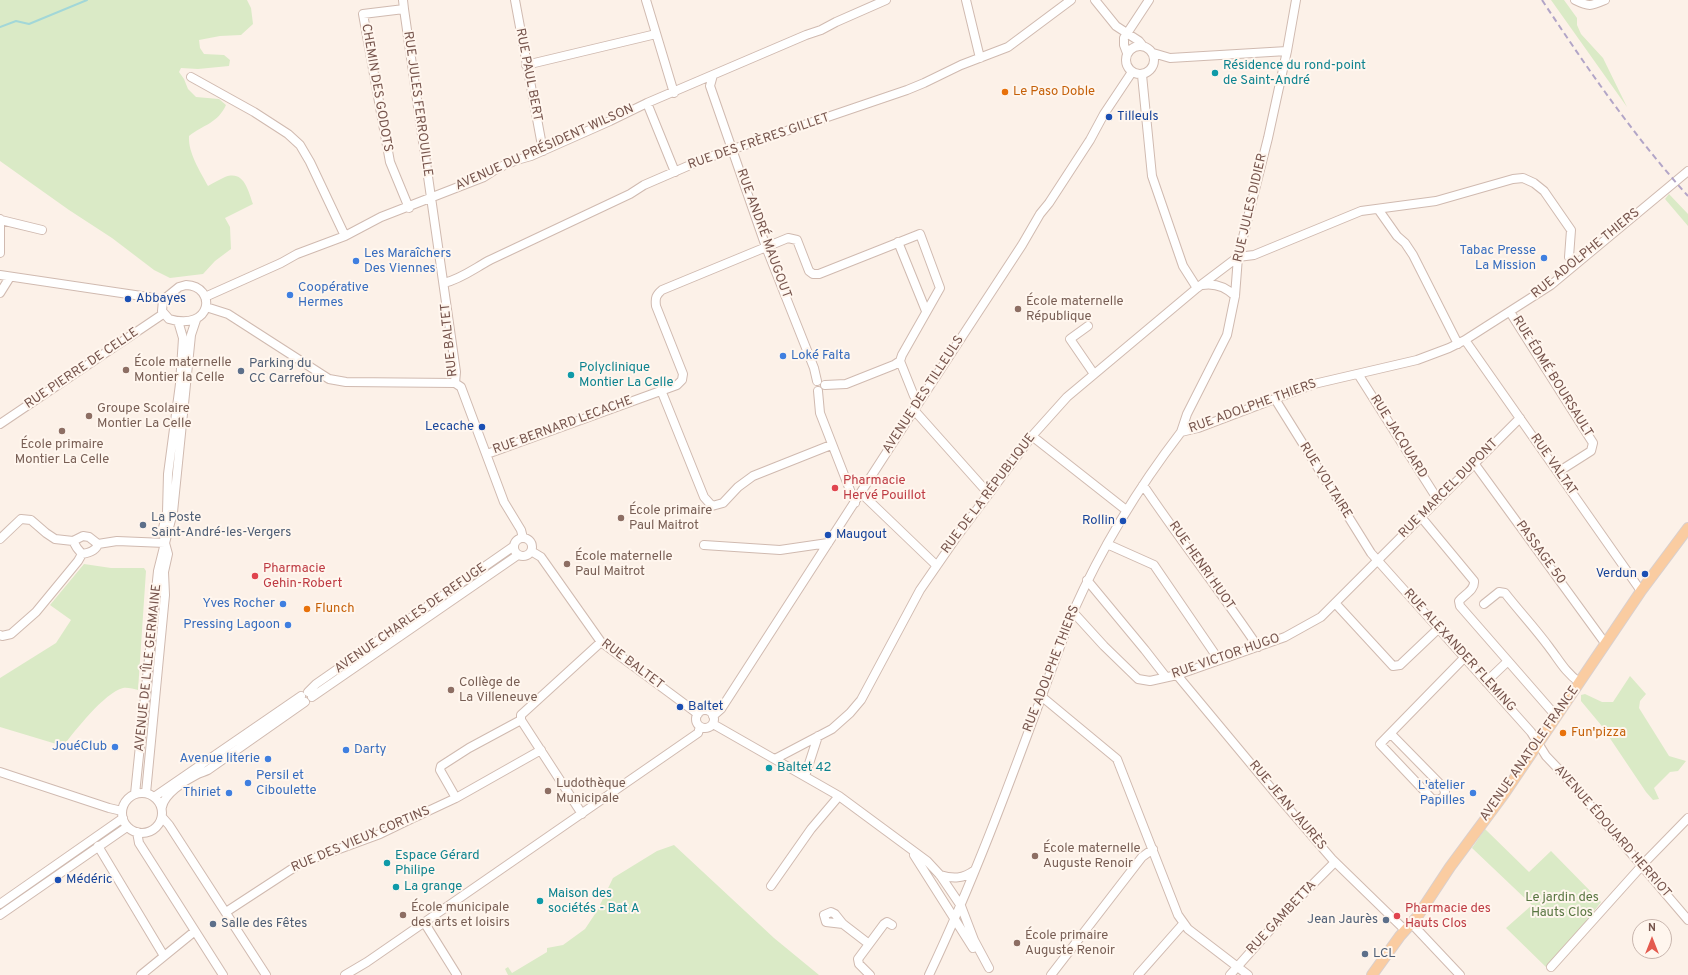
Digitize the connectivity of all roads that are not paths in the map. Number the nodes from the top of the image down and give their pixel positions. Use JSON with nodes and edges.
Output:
{"nodes":[{"id":1,"x":403,"y":0,"type":"edge"},
{"id":2,"x":515,"y":0,"type":"edge"},
{"id":3,"x":646,"y":0,"type":"edge"},
{"id":4,"x":886,"y":0,"type":"edge"},
{"id":5,"x":966,"y":0,"type":"edge"},
{"id":6,"x":1071,"y":0,"type":"edge"},
{"id":7,"x":1096,"y":0,"type":"edge"},
{"id":8,"x":1148,"y":0,"type":"edge"},
{"id":9,"x":1296,"y":0,"type":"edge"},
{"id":10,"x":1575,"y":0,"type":"edge"},
{"id":11,"x":1605,"y":0,"type":"edge"},
{"id":12,"x":404,"y":9,"type":"junction"},
{"id":13,"x":656,"y":34,"type":"junction"},
{"id":14,"x":1126,"y":34,"type":"junction"},
{"id":15,"x":1142,"y":46,"type":"junction"},
{"id":16,"x":1287,"y":51,"type":"junction"},
{"id":17,"x":1127,"y":53,"type":"junction"},
{"id":18,"x":1153,"y":53,"type":"junction"},
{"id":19,"x":980,"y":58,"type":"junction"},
{"id":20,"x":1170,"y":58,"type":"junction"},
{"id":21,"x":526,"y":65,"type":"junction"},
{"id":22,"x":1153,"y":67,"type":"junction"},
{"id":23,"x":1132,"y":72,"type":"junction"},
{"id":24,"x":713,"y":75,"type":"junction"},
{"id":25,"x":1142,"y":75,"type":"junction"},
{"id":26,"x":191,"y":77,"type":"dead end"},
{"id":27,"x":700,"y":81,"type":"junction"},
{"id":28,"x":710,"y":86,"type":"junction"},
{"id":29,"x":674,"y":93,"type":"junction"},
{"id":30,"x":647,"y":103,"type":"junction"},
{"id":31,"x":543,"y":150,"type":"junction"},
{"id":32,"x":733,"y":150,"type":"junction"},
{"id":33,"x":1688,"y":171,"type":"edge"},
{"id":34,"x":675,"y":172,"type":"junction"},
{"id":35,"x":431,"y":199,"type":"junction"},
{"id":36,"x":409,"y":208,"type":"junction"},
{"id":37,"x":1378,"y":209,"type":"junction"},
{"id":38,"x":0,"y":220,"type":"edge"},
{"id":39,"x":42,"y":230,"type":"dead end"},
{"id":40,"x":345,"y":236,"type":"junction"},
{"id":41,"x":898,"y":242,"type":"junction"},
{"id":42,"x":766,"y":247,"type":"junction"},
{"id":43,"x":0,"y":253,"type":"edge"},
{"id":44,"x":1238,"y":256,"type":"junction"},
{"id":45,"x":1569,"y":257,"type":"dead end"},
{"id":46,"x":0,"y":275,"type":"edge"},
{"id":47,"x":10,"y":277,"type":"junction"},
{"id":48,"x":444,"y":282,"type":"junction"},
{"id":49,"x":1199,"y":286,"type":"junction"},
{"id":50,"x":0,"y":293,"type":"edge"},
{"id":51,"x":1235,"y":296,"type":"junction"},
{"id":52,"x":205,"y":297,"type":"junction"},
{"id":53,"x":163,"y":300,"type":"junction"},
{"id":54,"x":206,"y":307,"type":"junction"},
{"id":55,"x":926,"y":311,"type":"junction"},
{"id":56,"x":1510,"y":312,"type":"junction"},
{"id":57,"x":164,"y":314,"type":"junction"},
{"id":58,"x":196,"y":320,"type":"junction"},
{"id":59,"x":178,"y":321,"type":"junction"},
{"id":60,"x":1088,"y":326,"type":"dead end"},
{"id":61,"x":1465,"y":340,"type":"junction"},
{"id":62,"x":1458,"y":344,"type":"junction"},
{"id":63,"x":900,"y":361,"type":"junction"},
{"id":64,"x":1094,"y":374,"type":"junction"},
{"id":65,"x":1358,"y":374,"type":"junction"},
{"id":66,"x":455,"y":383,"type":"junction"},
{"id":67,"x":821,"y":383,"type":"junction"},
{"id":68,"x":661,"y":390,"type":"junction"},
{"id":69,"x":1275,"y":400,"type":"junction"},
{"id":70,"x":920,"y":401,"type":"junction"},
{"id":71,"x":914,"y":410,"type":"junction"},
{"id":72,"x":1520,"y":418,"type":"junction"},
{"id":73,"x":0,"y":424,"type":"edge"},
{"id":74,"x":1181,"y":432,"type":"junction"},
{"id":75,"x":1032,"y":436,"type":"junction"},
{"id":76,"x":831,"y":445,"type":"junction"},
{"id":77,"x":487,"y":454,"type":"junction"},
{"id":78,"x":1474,"y":463,"type":"junction"},
{"id":79,"x":1558,"y":472,"type":"junction"},
{"id":80,"x":1143,"y":485,"type":"junction"},
{"id":81,"x":861,"y":493,"type":"junction"},
{"id":82,"x":988,"y":493,"type":"junction"},
{"id":83,"x":1438,"y":500,"type":"junction"},
{"id":84,"x":855,"y":503,"type":"junction"},
{"id":85,"x":1126,"y":510,"type":"junction"},
{"id":86,"x":1422,"y":516,"type":"junction"},
{"id":87,"x":1687,"y":528,"type":"edge"},
{"id":88,"x":523,"y":538,"type":"junction"},
{"id":89,"x":0,"y":539,"type":"edge"},
{"id":90,"x":73,"y":541,"type":"junction"},
{"id":91,"x":166,"y":543,"type":"junction"},
{"id":92,"x":828,"y":543,"type":"junction"},
{"id":93,"x":98,"y":544,"type":"junction"},
{"id":94,"x":1107,"y":544,"type":"junction"},
{"id":95,"x":704,"y":545,"type":"dead end"},
{"id":96,"x":514,"y":546,"type":"junction"},
{"id":97,"x":531,"y":551,"type":"junction"},
{"id":98,"x":82,"y":554,"type":"junction"},
{"id":99,"x":518,"y":555,"type":"junction"},
{"id":100,"x":1378,"y":560,"type":"junction"},
{"id":101,"x":936,"y":565,"type":"junction"},
{"id":102,"x":1087,"y":580,"type":"junction"},
{"id":103,"x":1641,"y":590,"type":"junction"},
{"id":104,"x":1335,"y":603,"type":"junction"},
{"id":105,"x":1484,"y":604,"type":"dead end"},
{"id":106,"x":1073,"y":612,"type":"junction"},
{"id":107,"x":1439,"y":628,"type":"junction"},
{"id":108,"x":0,"y":635,"type":"edge"},
{"id":109,"x":601,"y":642,"type":"junction"},
{"id":110,"x":1605,"y":643,"type":"junction"},
{"id":111,"x":1258,"y":647,"type":"junction"},
{"id":112,"x":1464,"y":658,"type":"junction"},
{"id":113,"x":1220,"y":660,"type":"junction"},
{"id":114,"x":1508,"y":661,"type":"junction"},
{"id":115,"x":1177,"y":675,"type":"junction"},
{"id":116,"x":1166,"y":677,"type":"junction"},
{"id":117,"x":1486,"y":682,"type":"junction"},
{"id":118,"x":1579,"y":682,"type":"junction"},
{"id":119,"x":1041,"y":696,"type":"junction"},
{"id":120,"x":306,"y":697,"type":"junction"},
{"id":121,"x":698,"y":714,"type":"junction"},
{"id":122,"x":1556,"y":716,"type":"junction"},
{"id":123,"x":521,"y":720,"type":"junction"},
{"id":124,"x":713,"y":720,"type":"junction"},
{"id":125,"x":699,"y":730,"type":"junction"},
{"id":126,"x":1391,"y":734,"type":"junction"},
{"id":127,"x":818,"y":736,"type":"junction"},
{"id":128,"x":1538,"y":743,"type":"junction"},
{"id":129,"x":541,"y":750,"type":"junction"},
{"id":130,"x":775,"y":759,"type":"junction"},
{"id":131,"x":0,"y":772,"type":"edge"},
{"id":132,"x":805,"y":776,"type":"junction"},
{"id":133,"x":146,"y":793,"type":"junction"},
{"id":134,"x":135,"y":794,"type":"junction"},
{"id":135,"x":840,"y":796,"type":"junction"},
{"id":136,"x":154,"y":797,"type":"junction"},
{"id":137,"x":456,"y":798,"type":"junction"},
{"id":138,"x":162,"y":807,"type":"junction"},
{"id":139,"x":123,"y":814,"type":"junction"},
{"id":140,"x":582,"y":814,"type":"junction"},
{"id":141,"x":162,"y":817,"type":"junction"},
{"id":142,"x":1688,"y":818,"type":"edge"},
{"id":143,"x":128,"y":826,"type":"junction"},
{"id":144,"x":137,"y":832,"type":"junction"},
{"id":145,"x":98,"y":846,"type":"junction"},
{"id":146,"x":911,"y":849,"type":"junction"},
{"id":147,"x":1153,"y":849,"type":"junction"},
{"id":148,"x":1335,"y":862,"type":"junction"},
{"id":149,"x":1641,"y":866,"type":"junction"},
{"id":150,"x":975,"y":870,"type":"junction"},
{"id":151,"x":940,"y":875,"type":"junction"},
{"id":152,"x":771,"y":886,"type":"dead end"},
{"id":153,"x":0,"y":904,"type":"edge"},
{"id":154,"x":961,"y":906,"type":"junction"},
{"id":155,"x":226,"y":912,"type":"junction"},
{"id":156,"x":0,"y":914,"type":"edge"},
{"id":157,"x":956,"y":919,"type":"junction"},
{"id":158,"x":1688,"y":920,"type":"edge"},
{"id":159,"x":424,"y":922,"type":"junction"},
{"id":160,"x":843,"y":924,"type":"dead end"},
{"id":161,"x":1183,"y":924,"type":"junction"},
{"id":162,"x":892,"y":925,"type":"dead end"},
{"id":163,"x":1408,"y":927,"type":"junction"},
{"id":164,"x":195,"y":931,"type":"junction"},
{"id":165,"x":869,"y":944,"type":"junction"},
{"id":166,"x":164,"y":956,"type":"junction"},
{"id":167,"x":1238,"y":967,"type":"junction"},
{"id":168,"x":1551,"y":967,"type":"dead end"},
{"id":169,"x":989,"y":968,"type":"junction"},
{"id":170,"x":141,"y":975,"type":"edge"},
{"id":171,"x":223,"y":975,"type":"edge"},
{"id":172,"x":266,"y":975,"type":"edge"},
{"id":173,"x":345,"y":975,"type":"edge"},
{"id":174,"x":457,"y":975,"type":"edge"},
{"id":175,"x":870,"y":975,"type":"edge"},
{"id":176,"x":929,"y":975,"type":"edge"},
{"id":177,"x":995,"y":975,"type":"edge"},
{"id":178,"x":1051,"y":975,"type":"edge"},
{"id":179,"x":1138,"y":975,"type":"edge"},
{"id":180,"x":1230,"y":975,"type":"edge"},
{"id":181,"x":1248,"y":975,"type":"edge"},
{"id":182,"x":1372,"y":975,"type":"edge"},
{"id":183,"x":1460,"y":975,"type":"edge"}],
"edges":[{"from":1,"to":12,"type":"street"},
{"from":2,"to":21,"type":"street","name":"RUE PAUL BERT"},
{"from":3,"to":13,"type":"street"},
{"from":4,"to":24,"type":"street","name":"AVENUE DU PRÉSIDENT WILSON"},
{"from":5,"to":19,"type":"street"},
{"from":6,"to":19,"type":"street","name":"RUE DES FRÈRES GILLET"},
{"from":7,"to":14,"type":"street"},
{"from":8,"to":14,"type":"street"},
{"from":9,"to":16,"type":"street","name":"RUE JULES DIDIER"},
{"from":10,"to":11,"type":"street"},
{"from":12,"to":35,"type":"street","name":"RUE JULES FERROUILLE"},
{"from":12,"to":36,"type":"street","name":"CHEMIN DES GODOTS"},
{"from":13,"to":21,"type":"street"},
{"from":13,"to":29,"type":"street"},
{"from":14,"to":15,"type":"street"},
{"from":14,"to":17,"type":"street"},
{"from":15,"to":17,"type":"street"},
{"from":15,"to":18,"type":"street"},
{"from":16,"to":20,"type":"street"},
{"from":16,"to":44,"type":"street","name":"RUE JULES DIDIER"},
{"from":17,"to":23,"type":"street"},
{"from":18,"to":20,"type":"street"},
{"from":18,"to":22,"type":"street"},
{"from":19,"to":32,"type":"street","name":"RUE DES FRÈRES GILLET"},
{"from":20,"to":22,"type":"street"},
{"from":21,"to":31,"type":"street","name":"RUE PAUL BERT"},
{"from":22,"to":25,"type":"street"},
{"from":23,"to":25,"type":"street"},
{"from":23,"to":70,"type":"street","name":"AVENUE DES TILLEULS"},
{"from":24,"to":27,"type":"street","name":"AVENUE DU PRÉSIDENT WILSON"},
{"from":24,"to":28,"type":"street"},
{"from":25,"to":49,"type":"street"},
{"from":26,"to":40,"type":"street"},
{"from":27,"to":28,"type":"street"},
{"from":27,"to":29,"type":"street","name":"AVENUE DU PRÉSIDENT WILSON"},
{"from":28,"to":32,"type":"street","name":"RUE ANDRÉ MAUGOUT"},
{"from":29,"to":30,"type":"street","name":"AVENUE DU PRÉSIDENT WILSON"},
{"from":30,"to":31,"type":"street","name":"AVENUE DU PRÉSIDENT WILSON"},
{"from":30,"to":34,"type":"street"},
{"from":31,"to":35,"type":"street","name":"AVENUE DU PRÉSIDENT WILSON"},
{"from":32,"to":34,"type":"street","name":"RUE DES FRÈRES GILLET"},
{"from":32,"to":42,"type":"street","name":"RUE ANDRÉ MAUGOUT"},
{"from":33,"to":56,"type":"street","name":"RUE ADOLPHE THIERS"},
{"from":34,"to":48,"type":"street","name":"RUE DES FRÈRES GILLET"},
{"from":35,"to":36,"type":"street","name":"AVENUE DU PRÉSIDENT WILSON"},
{"from":35,"to":48,"type":"street","name":"RUE BALTET"},
{"from":36,"to":40,"type":"street","name":"AVENUE DU PRÉSIDENT WILSON"},
{"from":37,"to":44,"type":"street"},
{"from":37,"to":45,"type":"street"},
{"from":37,"to":62,"type":"street"},
{"from":38,"to":39,"type":"street"},
{"from":38,"to":43,"type":"street"},
{"from":40,"to":52,"type":"street","name":"AVENUE DU PRÉSIDENT WILSON"},
{"from":41,"to":42,"type":"street"},
{"from":41,"to":55,"type":"street"},
{"from":41,"to":55,"type":"street"},
{"from":42,"to":67,"type":"street","name":"RUE ANDRÉ MAUGOUT"},
{"from":42,"to":68,"type":"street","name":"RUE BERNARD LECACHE"},
{"from":44,"to":49,"type":"street","name":"RUE DE LA RÉPUBLIQUE"},
{"from":44,"to":51,"type":"street","name":"RUE JULES DIDIER"},
{"from":46,"to":47,"type":"street"},
{"from":47,"to":50,"type":"street"},
{"from":47,"to":53,"type":"street"},
{"from":48,"to":66,"type":"street","name":"RUE BALTET"},
{"from":49,"to":51,"type":"street"},
{"from":49,"to":64,"type":"street","name":"RUE DE LA RÉPUBLIQUE"},
{"from":51,"to":74,"type":"street","name":"RUE JULES DIDIER"},
{"from":52,"to":53,"type":"street"},
{"from":52,"to":54,"type":"street"},
{"from":53,"to":57,"type":"street"},
{"from":54,"to":58,"type":"street"},
{"from":54,"to":66,"type":"street"},
{"from":55,"to":63,"type":"street"},
{"from":56,"to":61,"type":"street","name":"RUE ADOLPHE THIERS"},
{"from":56,"to":79,"type":"street","name":"RUE ÉDMÉ BOURSAULT"},
{"from":57,"to":59,"type":"street"},
{"from":57,"to":73,"type":"street","name":"RUE PIERRE DE CELLE"},
{"from":58,"to":59,"type":"street"},
{"from":58,"to":91,"type":"street","name":"AVENUE DE L'ÎLE GERMAINE"},
{"from":59,"to":91,"type":"street","name":"AVENUE DE L'ÎLE GERMAINE"},
{"from":60,"to":64,"type":"street"},
{"from":61,"to":62,"type":"street","name":"RUE ADOLPHE THIERS"},
{"from":61,"to":72,"type":"street","name":"RUE VALTAT"},
{"from":62,"to":65,"type":"street","name":"RUE ADOLPHE THIERS"},
{"from":63,"to":67,"type":"street"},
{"from":63,"to":70,"type":"street"},
{"from":64,"to":75,"type":"street","name":"RUE DE LA RÉPUBLIQUE"},
{"from":65,"to":69,"type":"street","name":"RUE ADOLPHE THIERS"},
{"from":65,"to":83,"type":"street","name":"RUE JACQUARD"},
{"from":66,"to":77,"type":"street","name":"RUE BALTET"},
{"from":67,"to":76,"type":"street","name":"RUE ANDRÉ MAUGOUT"},
{"from":68,"to":76,"type":"street"},
{"from":68,"to":77,"type":"street","name":"RUE BERNARD LECACHE"},
{"from":69,"to":74,"type":"street","name":"RUE ADOLPHE THIERS"},
{"from":69,"to":100,"type":"street","name":"RUE VOLTAIRE"},
{"from":70,"to":71,"type":"street","name":"AVENUE DES TILLEULS"},
{"from":71,"to":81,"type":"street","name":"AVENUE DES TILLEULS"},
{"from":71,"to":82,"type":"street"},
{"from":72,"to":78,"type":"street","name":"RUE MARCEL DUPONT"},
{"from":72,"to":79,"type":"street","name":"RUE VALTAT"},
{"from":74,"to":80,"type":"street","name":"RUE ADOLPHE THIERS"},
{"from":75,"to":82,"type":"street","name":"RUE DE LA RÉPUBLIQUE"},
{"from":75,"to":85,"type":"street"},
{"from":76,"to":84,"type":"street"},
{"from":77,"to":88,"type":"street","name":"RUE BALTET"},
{"from":78,"to":83,"type":"street","name":"RUE MARCEL DUPONT"},
{"from":78,"to":110,"type":"street","name":"PASSAGE 50"},
{"from":79,"to":103,"type":"street","name":"RUE VALTAT"},
{"from":80,"to":85,"type":"street","name":"RUE ADOLPHE THIERS"},
{"from":80,"to":111,"type":"street","name":"RUE HENRI HUOT"},
{"from":81,"to":84,"type":"street","name":"AVENUE DES TILLEULS"},
{"from":81,"to":101,"type":"street"},
{"from":82,"to":101,"type":"street","name":"RUE DE LA RÉPUBLIQUE"},
{"from":83,"to":86,"type":"street","name":"RUE MARCEL DUPONT"},
{"from":84,"to":92,"type":"street","name":"AVENUE DES TILLEULS"},
{"from":85,"to":94,"type":"street","name":"RUE ADOLPHE THIERS"},
{"from":86,"to":100,"type":"street","name":"RUE MARCEL DUPONT"},
{"from":86,"to":114,"type":"street"},
{"from":87,"to":103,"type":"main road","name":"AVENUE ANATOLE FRANCE"},
{"from":88,"to":96,"type":"street"},
{"from":88,"to":97,"type":"street"},
{"from":89,"to":90,"type":"street"},
{"from":90,"to":93,"type":"street"},
{"from":90,"to":98,"type":"street"},
{"from":91,"to":93,"type":"street"},
{"from":91,"to":133,"type":"street","name":"AVENUE DE L'ÎLE GERMAINE"},
{"from":91,"to":134,"type":"street","name":"AVENUE DE L'ÎLE GERMAINE"},
{"from":92,"to":95,"type":"street"},
{"from":92,"to":124,"type":"street","name":"AVENUE DES TILLEULS"},
{"from":93,"to":98,"type":"street"},
{"from":94,"to":102,"type":"street","name":"RUE ADOLPHE THIERS"},
{"from":94,"to":113,"type":"street"},
{"from":96,"to":99,"type":"street"},
{"from":96,"to":120,"type":"street","name":"AVENUE CHARLES DE REFUGE"},
{"from":97,"to":99,"type":"street"},
{"from":97,"to":109,"type":"street","name":"RUE BALTET"},
{"from":98,"to":108,"type":"street"},
{"from":99,"to":120,"type":"street","name":"AVENUE CHARLES DE REFUGE"},
{"from":100,"to":104,"type":"street","name":"RUE VICTOR HUGO"},
{"from":100,"to":107,"type":"street","name":"RUE ALEXANDER FLEMING"},
{"from":101,"to":127,"type":"street","name":"RUE DE LA RÉPUBLIQUE"},
{"from":102,"to":106,"type":"street","name":"RUE ADOLPHE THIERS"},
{"from":102,"to":116,"type":"street"},
{"from":103,"to":110,"type":"main road","name":"AVENUE ANATOLE FRANCE"},
{"from":104,"to":107,"type":"street"},
{"from":104,"to":111,"type":"street","name":"RUE VICTOR HUGO"},
{"from":105,"to":118,"type":"street"},
{"from":106,"to":116,"type":"street","name":"RUE VICTOR HUGO"},
{"from":106,"to":119,"type":"street","name":"RUE ADOLPHE THIERS"},
{"from":107,"to":112,"type":"street","name":"RUE ALEXANDER FLEMING"},
{"from":109,"to":121,"type":"street","name":"RUE BALTET"},
{"from":109,"to":123,"type":"street"},
{"from":110,"to":118,"type":"main road","name":"AVENUE ANATOLE FRANCE"},
{"from":111,"to":113,"type":"street","name":"RUE VICTOR HUGO"},
{"from":112,"to":117,"type":"street","name":"RUE ALEXANDER FLEMING"},
{"from":112,"to":126,"type":"street"},
{"from":113,"to":115,"type":"street","name":"RUE VICTOR HUGO"},
{"from":114,"to":117,"type":"street"},
{"from":114,"to":122,"type":"street"},
{"from":115,"to":116,"type":"street","name":"RUE VICTOR HUGO"},
{"from":115,"to":148,"type":"street","name":"RUE JEAN JAURÈS"},
{"from":117,"to":128,"type":"street","name":"RUE ALEXANDER FLEMING"},
{"from":118,"to":122,"type":"main road","name":"AVENUE ANATOLE FRANCE"},
{"from":119,"to":147,"type":"street"},
{"from":119,"to":150,"type":"street","name":"RUE ADOLPHE THIERS"},
{"from":120,"to":136,"type":"street","name":"AVENUE CHARLES DE REFUGE"},
{"from":120,"to":138,"type":"street","name":"AVENUE CHARLES DE REFUGE"},
{"from":121,"to":124,"type":"street"},
{"from":121,"to":125,"type":"street"},
{"from":122,"to":128,"type":"main road","name":"AVENUE ANATOLE FRANCE"},
{"from":123,"to":129,"type":"street"},
{"from":123,"to":137,"type":"street"},
{"from":124,"to":125,"type":"street"},
{"from":124,"to":130,"type":"street"},
{"from":125,"to":140,"type":"street"},
{"from":126,"to":126,"type":"street"},
{"from":127,"to":130,"type":"street","name":"RUE DE LA RÉPUBLIQUE"},
{"from":127,"to":132,"type":"street"},
{"from":128,"to":149,"type":"street","name":"AVENUE ÉDOUARD HERRIOT"},
{"from":128,"to":163,"type":"main road","name":"AVENUE ANATOLE FRANCE"},
{"from":129,"to":137,"type":"street","name":"RUE DES VIEUX CORTINS"},
{"from":129,"to":140,"type":"street"},
{"from":130,"to":132,"type":"street"},
{"from":131,"to":139,"type":"street"},
{"from":132,"to":135,"type":"street"},
{"from":133,"to":134,"type":"street"},
{"from":133,"to":136,"type":"street"},
{"from":134,"to":139,"type":"street"},
{"from":135,"to":146,"type":"street"},
{"from":135,"to":152,"type":"street"},
{"from":136,"to":138,"type":"street"},
{"from":137,"to":155,"type":"street","name":"RUE DES VIEUX CORTINS"},
{"from":138,"to":141,"type":"street"},
{"from":139,"to":143,"type":"street"},
{"from":139,"to":153,"type":"street"},
{"from":140,"to":159,"type":"street"},
{"from":141,"to":144,"type":"street"},
{"from":141,"to":155,"type":"street"},
{"from":142,"to":149,"type":"street"},
{"from":143,"to":144,"type":"street"},
{"from":143,"to":145,"type":"street"},
{"from":144,"to":164,"type":"street"},
{"from":145,"to":156,"type":"street"},
{"from":145,"to":166,"type":"street"},
{"from":146,"to":151,"type":"street"},
{"from":146,"to":157,"type":"street"},
{"from":147,"to":161,"type":"street"},
{"from":147,"to":178,"type":"street"},
{"from":148,"to":163,"type":"street","name":"RUE JEAN JAURÈS"},
{"from":148,"to":167,"type":"street","name":"RUE GAMBETTA"},
{"from":149,"to":158,"type":"street","name":"AVENUE ÉDOUARD HERRIOT"},
{"from":149,"to":168,"type":"street"},
{"from":150,"to":151,"type":"street"},
{"from":150,"to":154,"type":"street","name":"RUE ADOLPHE THIERS"},
{"from":151,"to":154,"type":"street"},
{"from":154,"to":157,"type":"street","name":"RUE ADOLPHE THIERS"},
{"from":154,"to":169,"type":"street"},
{"from":155,"to":172,"type":"street"},
{"from":157,"to":169,"type":"street"},
{"from":157,"to":176,"type":"street","name":"RUE ADOLPHE THIERS"},
{"from":159,"to":173,"type":"street"},
{"from":159,"to":174,"type":"street"},
{"from":160,"to":165,"type":"street"},
{"from":161,"to":167,"type":"street"},
{"from":161,"to":179,"type":"street"},
{"from":162,"to":165,"type":"street"},
{"from":163,"to":182,"type":"main road","name":"AVENUE ANATOLE FRANCE"},
{"from":163,"to":183,"type":"street","name":"RUE JEAN JAURÈS"},
{"from":164,"to":166,"type":"street"},
{"from":164,"to":171,"type":"street"},
{"from":165,"to":175,"type":"street"},
{"from":166,"to":170,"type":"street"},
{"from":167,"to":180,"type":"street","name":"RUE GAMBETTA"},
{"from":167,"to":181,"type":"street"},
{"from":169,"to":177,"type":"street"}]}
